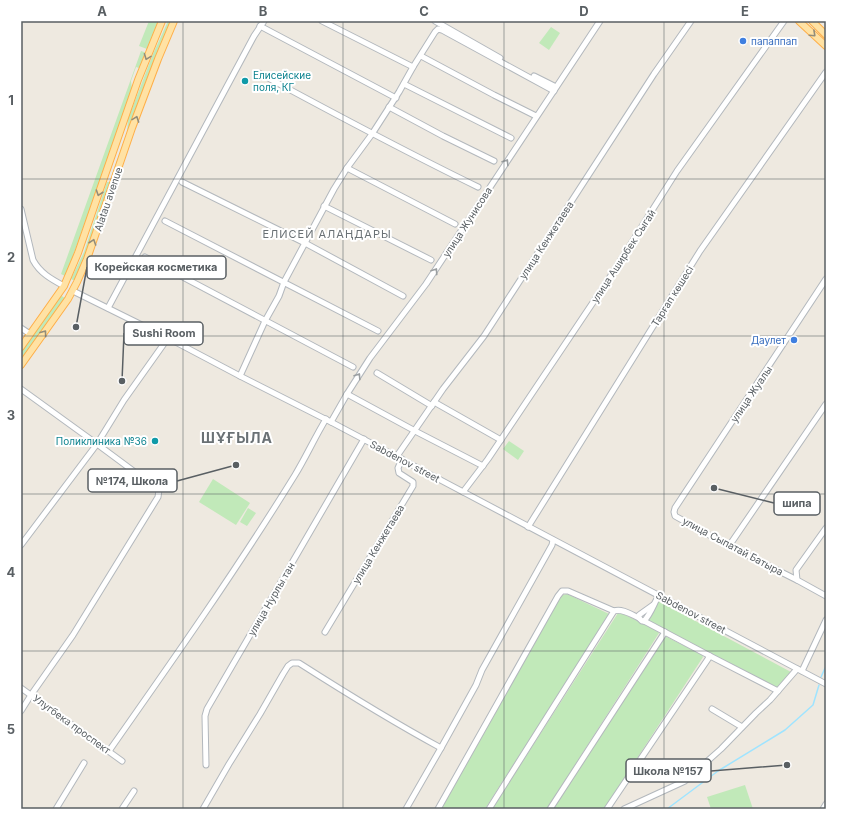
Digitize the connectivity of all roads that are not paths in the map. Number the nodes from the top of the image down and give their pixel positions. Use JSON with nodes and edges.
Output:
{"nodes":[{"id":1,"x":162,"y":21,"type":"edge"},
{"id":2,"x":174,"y":21,"type":"edge"},
{"id":3,"x":264,"y":21,"type":"edge"},
{"id":4,"x":322,"y":21,"type":"edge"},
{"id":5,"x":435,"y":21,"type":"edge"},
{"id":6,"x":600,"y":21,"type":"edge"},
{"id":7,"x":691,"y":21,"type":"edge"},
{"id":8,"x":784,"y":21,"type":"edge"},
{"id":9,"x":799,"y":21,"type":"edge"},
{"id":10,"x":812,"y":21,"type":"edge"},
{"id":11,"x":260,"y":26,"type":"junction"},
{"id":12,"x":826,"y":35,"type":"edge"},
{"id":13,"x":826,"y":46,"type":"edge"},
{"id":14,"x":421,"y":56,"type":"junction"},
{"id":15,"x":413,"y":68,"type":"junction"},
{"id":16,"x":826,"y":72,"type":"edge"},
{"id":17,"x":259,"y":73,"type":"dead end"},
{"id":18,"x":404,"y":84,"type":"junction"},
{"id":19,"x":555,"y":89,"type":"junction"},
{"id":20,"x":396,"y":98,"type":"junction"},
{"id":21,"x":389,"y":107,"type":"junction"},
{"id":22,"x":536,"y":116,"type":"junction"},
{"id":23,"x":372,"y":134,"type":"junction"},
{"id":24,"x":510,"y":138,"type":"dead end"},
{"id":25,"x":494,"y":161,"type":"dead end"},
{"id":26,"x":346,"y":168,"type":"junction"},
{"id":27,"x":104,"y":178,"type":"junction"},
{"id":28,"x":114,"y":181,"type":"junction"},
{"id":29,"x":182,"y":182,"type":"dead end"},
{"id":30,"x":478,"y":187,"type":"dead end"},
{"id":31,"x":324,"y":206,"type":"junction"},
{"id":32,"x":21,"y":209,"type":"edge"},
{"id":33,"x":164,"y":221,"type":"dead end"},
{"id":34,"x":455,"y":224,"type":"dead end"},
{"id":35,"x":305,"y":243,"type":"junction"},
{"id":36,"x":145,"y":257,"type":"dead end"},
{"id":37,"x":431,"y":260,"type":"dead end"},
{"id":38,"x":826,"y":279,"type":"edge"},
{"id":39,"x":284,"y":282,"type":"junction"},
{"id":40,"x":64,"y":286,"type":"junction"},
{"id":41,"x":73,"y":291,"type":"junction"},
{"id":42,"x":403,"y":296,"type":"dead end"},
{"id":43,"x":108,"y":308,"type":"junction"},
{"id":44,"x":265,"y":321,"type":"junction"},
{"id":45,"x":21,"y":328,"type":"edge"},
{"id":46,"x":378,"y":331,"type":"dead end"},
{"id":47,"x":30,"y":334,"type":"junction"},
{"id":48,"x":168,"y":338,"type":"junction"},
{"id":49,"x":21,"y":347,"type":"edge"},
{"id":50,"x":21,"y":365,"type":"edge"},
{"id":51,"x":353,"y":367,"type":"dead end"},
{"id":52,"x":376,"y":373,"type":"dead end"},
{"id":53,"x":240,"y":376,"type":"junction"},
{"id":54,"x":21,"y":388,"type":"edge"},
{"id":55,"x":346,"y":394,"type":"junction"},
{"id":56,"x":433,"y":404,"type":"junction"},
{"id":57,"x":826,"y":404,"type":"edge"},
{"id":58,"x":326,"y":419,"type":"junction"},
{"id":59,"x":331,"y":422,"type":"junction"},
{"id":60,"x":414,"y":431,"type":"junction"},
{"id":61,"x":364,"y":439,"type":"junction"},
{"id":62,"x":501,"y":440,"type":"junction"},
{"id":63,"x":97,"y":444,"type":"junction"},
{"id":64,"x":400,"y":458,"type":"junction"},
{"id":65,"x":483,"y":466,"type":"junction"},
{"id":66,"x":463,"y":492,"type":"junction"},
{"id":67,"x":675,"y":508,"type":"joint"},
{"id":68,"x":528,"y":527,"type":"junction"},
{"id":69,"x":826,"y":528,"type":"edge"},
{"id":70,"x":553,"y":540,"type":"junction"},
{"id":71,"x":21,"y":544,"type":"edge"},
{"id":72,"x":729,"y":546,"type":"junction"},
{"id":73,"x":797,"y":580,"type":"junction"},
{"id":74,"x":659,"y":595,"type":"junction"},
{"id":75,"x":826,"y":596,"type":"edge"},
{"id":76,"x":653,"y":605,"type":"junction"},
{"id":77,"x":614,"y":611,"type":"junction"},
{"id":78,"x":639,"y":618,"type":"junction"},
{"id":79,"x":826,"y":620,"type":"edge"},
{"id":80,"x":644,"y":621,"type":"junction"},
{"id":81,"x":324,"y":632,"type":"dead end"},
{"id":82,"x":665,"y":632,"type":"junction"},
{"id":83,"x":710,"y":656,"type":"junction"},
{"id":84,"x":799,"y":670,"type":"junction"},
{"id":85,"x":826,"y":684,"type":"edge"},
{"id":86,"x":21,"y":688,"type":"edge"},
{"id":87,"x":778,"y":691,"type":"junction"},
{"id":88,"x":31,"y":695,"type":"junction"},
{"id":89,"x":712,"y":709,"type":"dead end"},
{"id":90,"x":21,"y":711,"type":"edge"},
{"id":91,"x":742,"y":727,"type":"junction"},
{"id":92,"x":441,"y":748,"type":"junction"},
{"id":93,"x":108,"y":751,"type":"junction"},
{"id":94,"x":122,"y":761,"type":"dead end"},
{"id":95,"x":84,"y":763,"type":"dead end"},
{"id":96,"x":206,"y":765,"type":"dead end"},
{"id":97,"x":134,"y":790,"type":"dead end"},
{"id":98,"x":826,"y":804,"type":"edge"},
{"id":99,"x":56,"y":809,"type":"edge"},
{"id":100,"x":122,"y":809,"type":"edge"},
{"id":101,"x":203,"y":809,"type":"edge"},
{"id":102,"x":406,"y":809,"type":"edge"},
{"id":103,"x":438,"y":809,"type":"edge"},
{"id":104,"x":489,"y":809,"type":"edge"},
{"id":105,"x":550,"y":809,"type":"edge"},
{"id":106,"x":607,"y":809,"type":"edge"},
{"id":107,"x":624,"y":809,"type":"edge"},
{"id":108,"x":823,"y":809,"type":"edge"}],
"edges":[{"from":1,"to":27,"type":"main road","name":"Alatau avenue","one_way":true},
{"from":28,"to":2,"type":"main road","name":"Alatau avenue","one_way":true},
{"from":3,"to":11,"type":"street"},
{"from":4,"to":15,"type":"street"},
{"from":5,"to":19,"type":"street"},
{"from":6,"to":19,"type":"street","name":"улица Жунисова"},
{"from":7,"to":56,"type":"street","name":"улица Кенжетаева"},
{"from":8,"to":62,"type":"street","name":"улица Аширбек Сыгай"},
{"from":9,"to":13,"type":"main road","one_way":true},
{"from":10,"to":12,"type":"main road"},
{"from":11,"to":20,"type":"street"},
{"from":11,"to":43,"type":"street"},
{"from":14,"to":15,"type":"street"},
{"from":14,"to":19,"type":"street"},
{"from":14,"to":22,"type":"street"},
{"from":15,"to":18,"type":"street"},
{"from":16,"to":68,"type":"street","name":"Тарғап көшесі"},
{"from":17,"to":23,"type":"street"},
{"from":18,"to":20,"type":"street"},
{"from":18,"to":24,"type":"street"},
{"from":19,"to":22,"type":"street","name":"улица Жунисова"},
{"from":20,"to":21,"type":"street"},
{"from":21,"to":23,"type":"street"},
{"from":21,"to":25,"type":"street"},
{"from":55,"to":22,"type":"street","name":"улица Жунисова","one_way":true},
{"from":23,"to":26,"type":"street"},
{"from":23,"to":30,"type":"street"},
{"from":26,"to":31,"type":"street"},
{"from":26,"to":34,"type":"street"},
{"from":27,"to":28,"type":"main road"},
{"from":27,"to":40,"type":"main road","name":"Alatau avenue","one_way":true},
{"from":41,"to":28,"type":"main road","name":"Alatau avenue","one_way":true},
{"from":29,"to":35,"type":"street"},
{"from":31,"to":35,"type":"street"},
{"from":31,"to":37,"type":"street"},
{"from":32,"to":40,"type":"street","name":"Sabdenov street"},
{"from":33,"to":39,"type":"street"},
{"from":35,"to":39,"type":"street"},
{"from":35,"to":42,"type":"street"},
{"from":36,"to":44,"type":"street"},
{"from":38,"to":67,"type":"street","name":"улица Жуалы"},
{"from":39,"to":44,"type":"street"},
{"from":39,"to":46,"type":"street"},
{"from":40,"to":41,"type":"main road","name":"Sabdenov street"},
{"from":40,"to":47,"type":"main road","name":"Alatau avenue"},
{"from":41,"to":43,"type":"street","name":"Sabdenov street"},
{"from":50,"to":41,"type":"main road","name":"Alatau avenue","one_way":true},
{"from":43,"to":48,"type":"street","name":"Sabdenov street"},
{"from":44,"to":51,"type":"street"},
{"from":44,"to":53,"type":"street"},
{"from":45,"to":47,"type":"street"},
{"from":47,"to":49,"type":"main road","name":"Alatau avenue"},
{"from":48,"to":53,"type":"street","name":"Sabdenov street"},
{"from":48,"to":63,"type":"street"},
{"from":52,"to":56,"type":"street"},
{"from":53,"to":58,"type":"street","name":"Sabdenov street"},
{"from":54,"to":63,"type":"street"},
{"from":55,"to":59,"type":"street","name":"улица Жунисова"},
{"from":55,"to":60,"type":"street"},
{"from":56,"to":60,"type":"street","name":"улица Кенжетаева"},
{"from":56,"to":62,"type":"street"},
{"from":57,"to":72,"type":"street"},
{"from":58,"to":59,"type":"street","name":"Sabdenov street"},
{"from":58,"to":93,"type":"street"},
{"from":59,"to":61,"type":"street","name":"Sabdenov street"},
{"from":60,"to":64,"type":"street","name":"улица Кенжетаева"},
{"from":60,"to":65,"type":"street"},
{"from":61,"to":64,"type":"street","name":"Sabdenov street"},
{"from":61,"to":96,"type":"street","name":"улица Нурлы тан"},
{"from":62,"to":65,"type":"street","name":"улица Аширбек Сыгай"},
{"from":63,"to":71,"type":"street"},
{"from":63,"to":88,"type":"street"},
{"from":64,"to":66,"type":"street","name":"Sabdenov street"},
{"from":64,"to":81,"type":"street","name":"улица Кенжетаева"},
{"from":65,"to":66,"type":"street","name":"улица Аширбек Сыгай"},
{"from":66,"to":68,"type":"street","name":"Sabdenov street"},
{"from":67,"to":72,"type":"street","name":"улица Сыпатай Батыра"},
{"from":68,"to":70,"type":"street","name":"Sabdenov street"},
{"from":69,"to":73,"type":"street"},
{"from":70,"to":74,"type":"street","name":"Sabdenov street"},
{"from":70,"to":92,"type":"street"},
{"from":72,"to":73,"type":"street","name":"улица Сыпатай Батыра"},
{"from":73,"to":75,"type":"street","name":"улица Сыпатай Батыра"},
{"from":74,"to":76,"type":"street"},
{"from":74,"to":84,"type":"street","name":"Sabdenov street"},
{"from":76,"to":78,"type":"street"},
{"from":76,"to":80,"type":"street"},
{"from":77,"to":78,"type":"street"},
{"from":77,"to":103,"type":"street"},
{"from":77,"to":104,"type":"street"},
{"from":78,"to":80,"type":"street"},
{"from":79,"to":84,"type":"street"},
{"from":80,"to":82,"type":"street"},
{"from":82,"to":83,"type":"street"},
{"from":82,"to":105,"type":"street"},
{"from":83,"to":87,"type":"street"},
{"from":83,"to":106,"type":"street"},
{"from":84,"to":85,"type":"street","name":"Sabdenov street"},
{"from":84,"to":87,"type":"street"},
{"from":86,"to":88,"type":"street","name":"Улугбека проспект"},
{"from":87,"to":91,"type":"street"},
{"from":88,"to":90,"type":"street"},
{"from":88,"to":93,"type":"street","name":"Улугбека проспект"},
{"from":89,"to":91,"type":"street"},
{"from":91,"to":107,"type":"street"},
{"from":92,"to":101,"type":"street"},
{"from":92,"to":102,"type":"street"},
{"from":93,"to":94,"type":"street","name":"Улугбека проспект"},
{"from":95,"to":99,"type":"street"},
{"from":97,"to":100,"type":"street"},
{"from":98,"to":108,"type":"street"}]}
